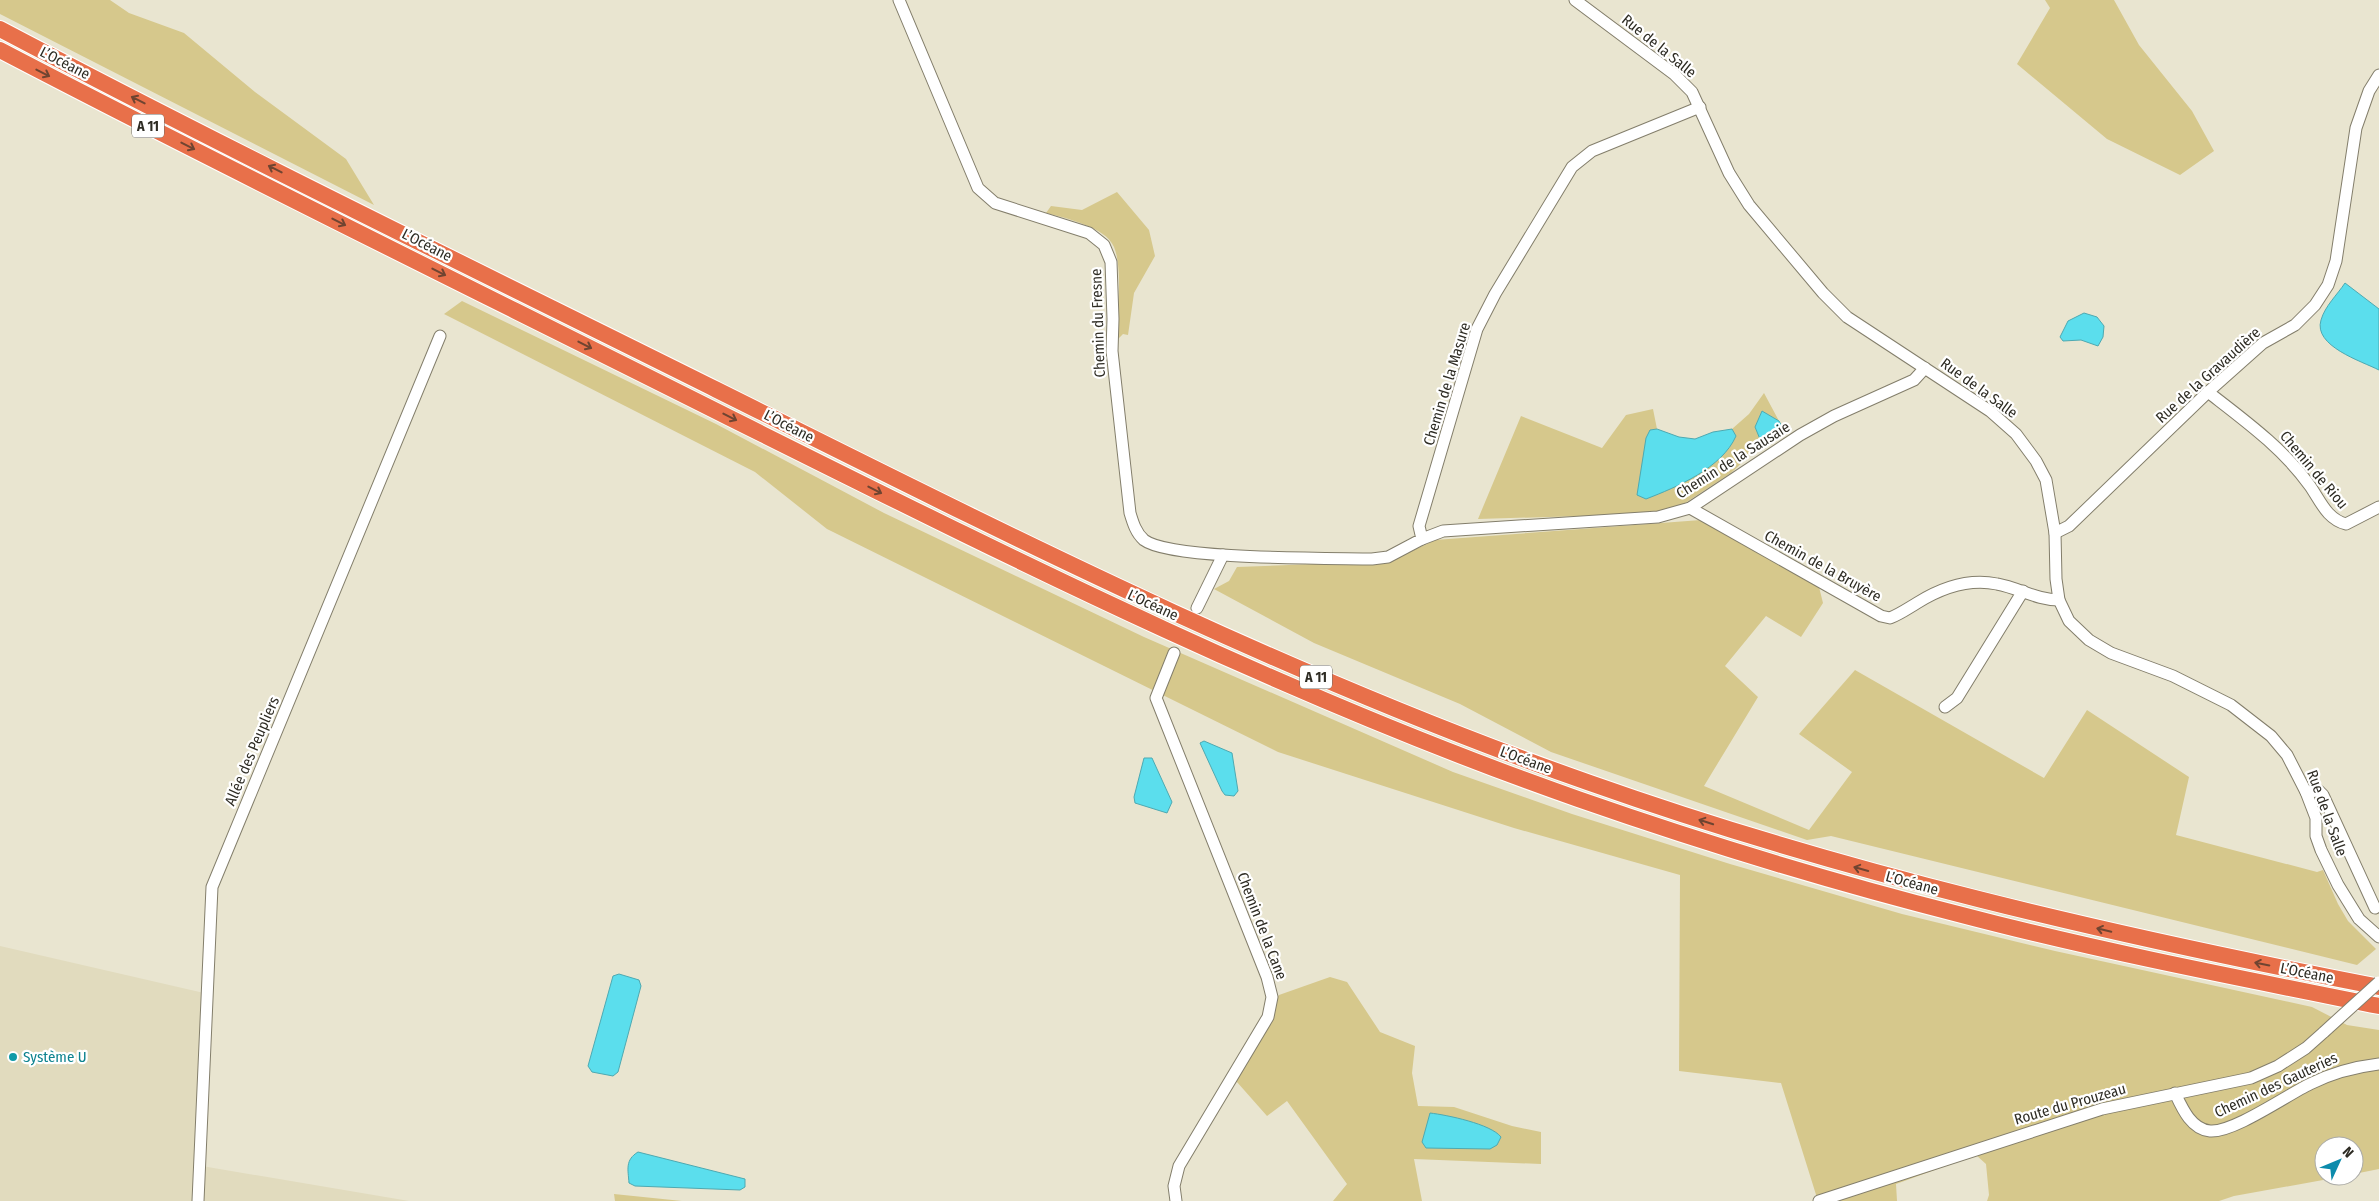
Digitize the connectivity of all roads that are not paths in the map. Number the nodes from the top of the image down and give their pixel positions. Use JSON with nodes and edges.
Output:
{"nodes":[{"id":1,"x":899,"y":0,"type":"edge"},
{"id":2,"x":1575,"y":0,"type":"edge"},
{"id":3,"x":0,"y":30,"type":"edge"},
{"id":4,"x":0,"y":50,"type":"edge"},
{"id":5,"x":2379,"y":75,"type":"edge"},
{"id":6,"x":1700,"y":107,"type":"junction"},
{"id":7,"x":440,"y":336,"type":"dead end"},
{"id":8,"x":1925,"y":368,"type":"junction"},
{"id":9,"x":2208,"y":392,"type":"junction"},
{"id":10,"x":2379,"y":507,"type":"edge"},
{"id":11,"x":1690,"y":508,"type":"junction"},
{"id":12,"x":2056,"y":533,"type":"junction"},
{"id":13,"x":1422,"y":539,"type":"junction"},
{"id":14,"x":1223,"y":555,"type":"junction"},
{"id":15,"x":2023,"y":591,"type":"junction"},
{"id":16,"x":2059,"y":600,"type":"junction"},
{"id":17,"x":1197,"y":608,"type":"dead end"},
{"id":18,"x":1174,"y":653,"type":"dead end"},
{"id":19,"x":1946,"y":707,"type":"dead end"},
{"id":20,"x":2306,"y":792,"type":"junction"},
{"id":21,"x":2375,"y":908,"type":"dead end"},
{"id":22,"x":2379,"y":937,"type":"edge"},
{"id":23,"x":2379,"y":982,"type":"edge"},
{"id":24,"x":2379,"y":987,"type":"edge"},
{"id":25,"x":2379,"y":1006,"type":"edge"},
{"id":26,"x":2379,"y":1064,"type":"edge"},
{"id":27,"x":2176,"y":1093,"type":"junction"},
{"id":28,"x":198,"y":1201,"type":"edge"},
{"id":29,"x":1176,"y":1201,"type":"edge"},
{"id":30,"x":1818,"y":1201,"type":"edge"}],
"edges":[{"from":1,"to":14,"type":"street","name":"Chemin du Fresne"},
{"from":2,"to":6,"type":"street","name":"Rue de la Salle"},
{"from":24,"to":3,"type":"highway","name":"L’Océane","number":"A 11","one_way":true},
{"from":4,"to":25,"type":"highway","name":"L’Océane","number":"A 11","one_way":true},
{"from":5,"to":9,"type":"street","name":"Rue de la Gravaudière"},
{"from":6,"to":8,"type":"street","name":"Rue de la Salle"},
{"from":6,"to":13,"type":"street","name":"Chemin de la Masure"},
{"from":7,"to":28,"type":"street","name":"Allée des Peupliers"},
{"from":8,"to":11,"type":"street","name":"Chemin de la Sausaie"},
{"from":8,"to":12,"type":"street","name":"Rue de la Salle"},
{"from":9,"to":10,"type":"street","name":"Chemin de Riou"},
{"from":9,"to":12,"type":"street","name":"Rue de la Gravaudière"},
{"from":11,"to":13,"type":"street","name":"Chemin de la Sausaie"},
{"from":11,"to":15,"type":"street","name":"Chemin de la Bruyère"},
{"from":12,"to":16,"type":"street","name":"Rue de la Salle"},
{"from":13,"to":14,"type":"street"},
{"from":14,"to":17,"type":"street"},
{"from":15,"to":16,"type":"street","name":"Chemin de la Bruyère"},
{"from":15,"to":19,"type":"street"},
{"from":16,"to":20,"type":"street","name":"Rue de la Salle"},
{"from":18,"to":29,"type":"street","name":"Chemin de la Cane"},
{"from":20,"to":21,"type":"street"},
{"from":20,"to":22,"type":"street","name":"Rue de la Salle"},
{"from":23,"to":27,"type":"street","name":"Route du Prouzeau","bridge":true},
{"from":26,"to":27,"type":"street","name":"Chemin des Gauteries"},
{"from":27,"to":30,"type":"street","name":"Route du Prouzeau"}]}
